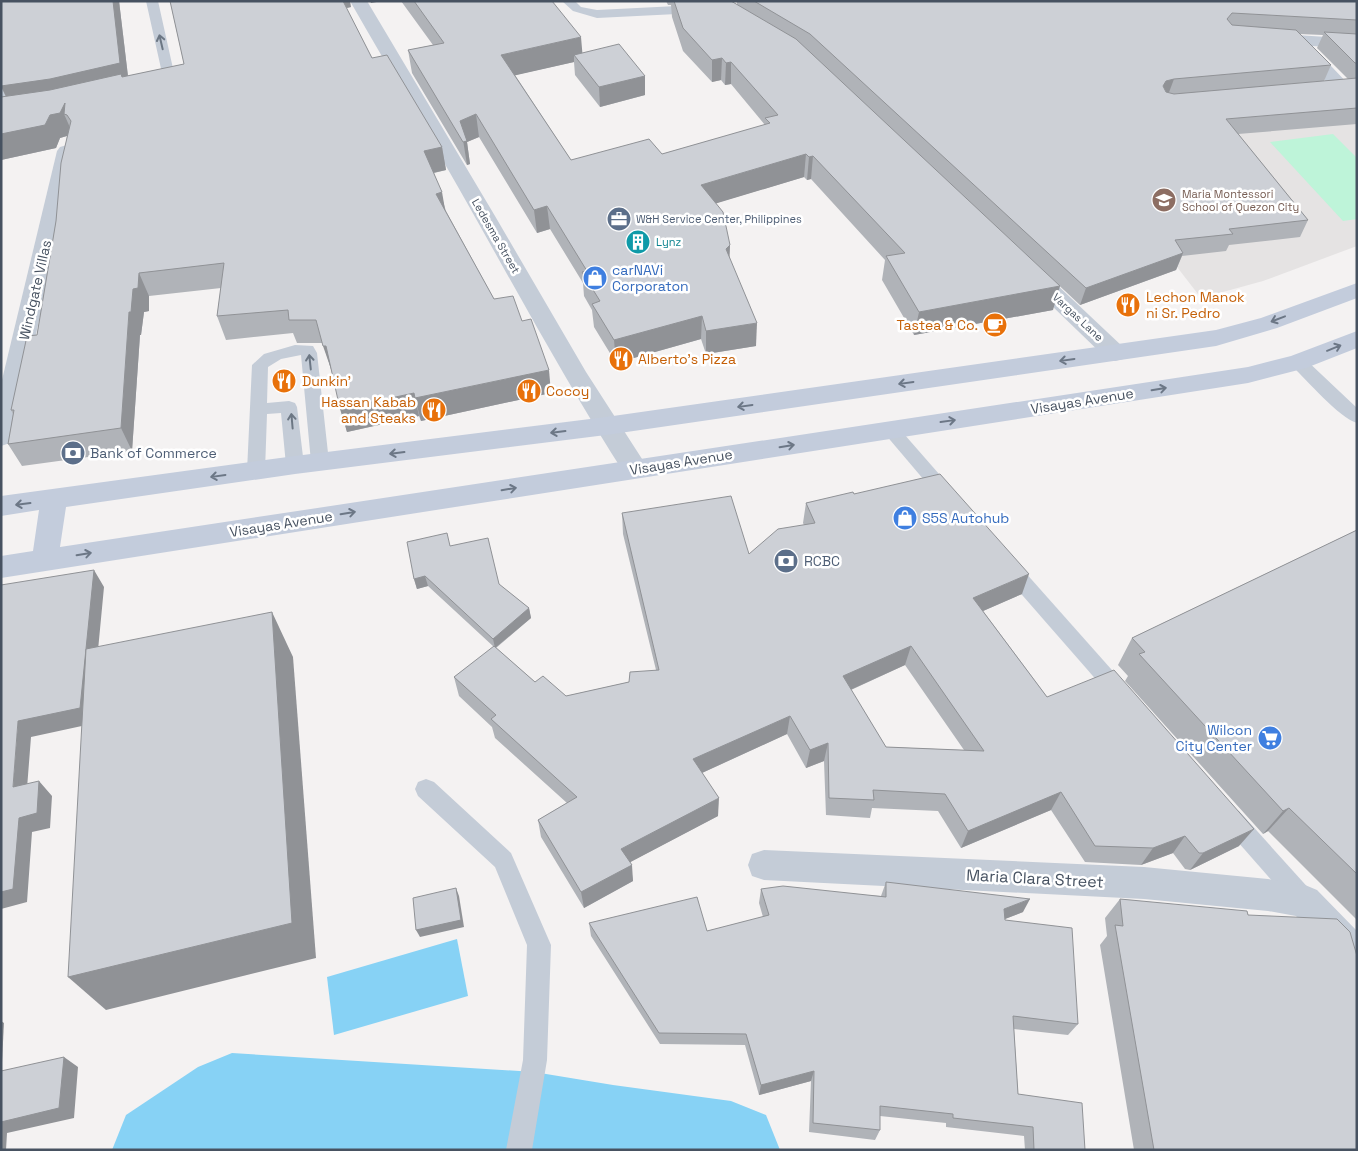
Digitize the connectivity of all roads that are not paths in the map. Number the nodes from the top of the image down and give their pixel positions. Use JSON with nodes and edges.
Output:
{"nodes":[{"id":1,"x":152,"y":1,"type":"edge"},
{"id":2,"x":358,"y":1,"type":"edge"},
{"id":3,"x":587,"y":1,"type":"edge"},
{"id":4,"x":572,"y":5,"type":"edge"},
{"id":5,"x":709,"y":9,"type":"edge"},
{"id":6,"x":1250,"y":36,"type":"edge"},
{"id":7,"x":1296,"y":40,"type":"junction"},
{"id":8,"x":1357,"y":44,"type":"edge"},
{"id":9,"x":1,"y":69,"type":"edge"},
{"id":10,"x":1349,"y":87,"type":"edge"},
{"id":11,"x":143,"y":88,"type":"edge"},
{"id":12,"x":1323,"y":89,"type":"edge"},
{"id":13,"x":6,"y":115,"type":"edge"},
{"id":14,"x":69,"y":143,"type":"edge"},
{"id":15,"x":1016,"y":258,"type":"edge"},
{"id":16,"x":1357,"y":290,"type":"edge"},
{"id":17,"x":1357,"y":339,"type":"edge"},
{"id":18,"x":1115,"y":353,"type":"junction"},
{"id":19,"x":1298,"y":362,"type":"junction"},
{"id":20,"x":259,"y":409,"type":"junction"},
{"id":21,"x":1357,"y":417,"type":"edge"},
{"id":22,"x":606,"y":426,"type":"junction"},
{"id":23,"x":891,"y":430,"type":"junction"},
{"id":24,"x":1,"y":438,"type":"edge"},
{"id":25,"x":320,"y":462,"type":"junction"},
{"id":26,"x":295,"y":465,"type":"junction"},
{"id":27,"x":636,"y":469,"type":"junction"},
{"id":28,"x":256,"y":471,"type":"junction"},
{"id":29,"x":54,"y":500,"type":"junction"},
{"id":30,"x":956,"y":505,"type":"edge"},
{"id":31,"x":1,"y":506,"type":"edge"},
{"id":32,"x":996,"y":550,"type":"edge"},
{"id":33,"x":46,"y":560,"type":"junction"},
{"id":34,"x":1,"y":567,"type":"edge"},
{"id":35,"x":1133,"y":707,"type":"edge"},
{"id":36,"x":426,"y":789,"type":"dead end"},
{"id":37,"x":1218,"y":803,"type":"edge"},
{"id":38,"x":764,"y":865,"type":"dead end"},
{"id":39,"x":1305,"y":901,"type":"junction"},
{"id":40,"x":1357,"y":956,"type":"edge"},
{"id":41,"x":519,"y":1150,"type":"edge"}],
"edges":[{"from":11,"to":1,"type":"lane","one_way":true},
{"from":2,"to":22,"type":"street","name":"Ledesma Street"},
{"from":3,"to":4,"type":"lane"},
{"from":4,"to":5,"type":"lane"},
{"from":6,"to":7,"type":"street"},
{"from":7,"to":8,"type":"street"},
{"from":7,"to":10,"type":"street"},
{"from":9,"to":13,"type":"lane"},
{"from":10,"to":12,"type":"street"},
{"from":14,"to":24,"type":"street","name":"Windgate Villas"},
{"from":15,"to":18,"type":"street","name":"Vargas Lane"},
{"from":16,"to":18,"type":"main road","one_way":true},
{"from":19,"to":17,"type":"main road","name":"Visayas Avenue","one_way":true},
{"from":18,"to":22,"type":"main road","one_way":true},
{"from":19,"to":21,"type":"lane"},
{"from":23,"to":19,"type":"main road","name":"Visayas Avenue","one_way":true},
{"from":25,"to":20,"type":"lane","one_way":true},
{"from":26,"to":20,"type":"lane","one_way":true},
{"from":20,"to":28,"type":"lane"},
{"from":22,"to":25,"type":"main road","one_way":true},
{"from":22,"to":27,"type":"street","name":"Ledesma Street"},
{"from":27,"to":23,"type":"main road","name":"Visayas Avenue","one_way":true},
{"from":23,"to":30,"type":"lane"},
{"from":25,"to":26,"type":"main road"},
{"from":26,"to":28,"type":"main road"},
{"from":33,"to":27,"type":"main road","name":"Visayas Avenue","one_way":true},
{"from":28,"to":29,"type":"main road","one_way":true},
{"from":29,"to":31,"type":"main road","one_way":true},
{"from":29,"to":33,"type":"main road"},
{"from":32,"to":35,"type":"lane"},
{"from":33,"to":34,"type":"main road","name":"Visayas Avenue"},
{"from":36,"to":41,"type":"lane"},
{"from":37,"to":39,"type":"lane"},
{"from":38,"to":39,"type":"street","name":"Maria Clara Street"},
{"from":39,"to":40,"type":"street"}]}
